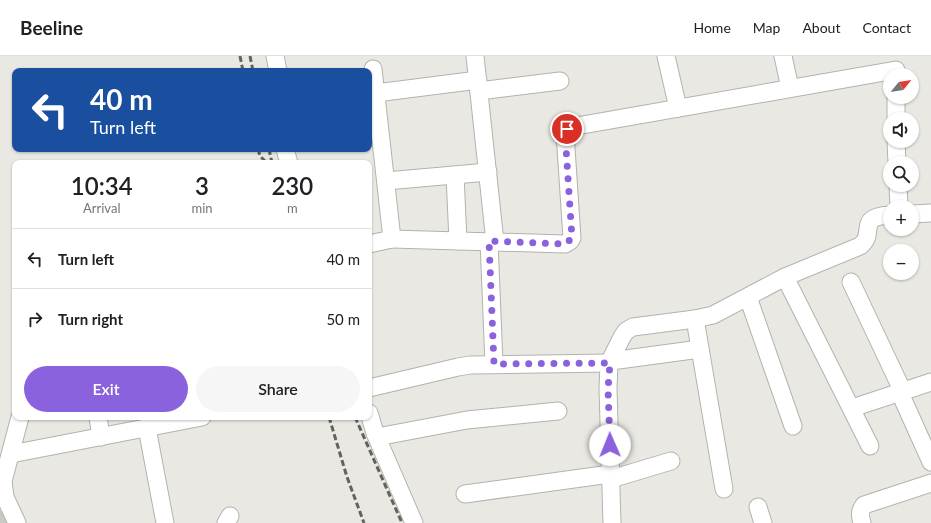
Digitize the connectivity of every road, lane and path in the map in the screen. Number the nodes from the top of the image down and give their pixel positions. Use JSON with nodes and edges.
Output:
{"nodes":[{"id":1,"x":274,"y":56,"type":"edge"},
{"id":2,"x":475,"y":56,"type":"edge"},
{"id":3,"x":666,"y":56,"type":"edge"},
{"id":4,"x":783,"y":56,"type":"edge"},
{"id":5,"x":896,"y":67,"type":"edge"},
{"id":6,"x":277,"y":68,"type":"edge"},
{"id":7,"x":374,"y":69,"type":"dead end"},
{"id":8,"x":560,"y":81,"type":"dead end"},
{"id":9,"x":478,"y":85,"type":"junction"},
{"id":10,"x":790,"y":88,"type":"junction"},
{"id":11,"x":376,"y":93,"type":"junction"},
{"id":12,"x":678,"y":108,"type":"junction"},
{"id":13,"x":488,"y":172,"type":"junction"},
{"id":14,"x":455,"y":175,"type":"junction"},
{"id":15,"x":386,"y":181,"type":"junction"},
{"id":16,"x":931,"y":213,"type":"edge"},
{"id":17,"x":919,"y":214,"type":"edge"},
{"id":18,"x":883,"y":216,"type":"edge"},
{"id":19,"x":392,"y":239,"type":"junction"},
{"id":20,"x":458,"y":241,"type":"junction"},
{"id":21,"x":492,"y":241,"type":"junction"},
{"id":22,"x":372,"y":243,"type":"edge"},
{"id":23,"x":785,"y":277,"type":"junction"},
{"id":24,"x":851,"y":282,"type":"dead end"},
{"id":25,"x":748,"y":297,"type":"junction"},
{"id":26,"x":695,"y":319,"type":"junction"},
{"id":27,"x":700,"y":349,"type":"junction"},
{"id":28,"x":610,"y":362,"type":"junction"},
{"id":29,"x":494,"y":364,"type":"junction"},
{"id":30,"x":931,"y":382,"type":"edge"},
{"id":31,"x":372,"y":387,"type":"edge"},
{"id":32,"x":902,"y":392,"type":"junction"},
{"id":33,"x":852,"y":408,"type":"junction"},
{"id":34,"x":558,"y":412,"type":"dead end"},
{"id":35,"x":19,"y":420,"type":"edge"},
{"id":36,"x":98,"y":420,"type":"edge"},
{"id":37,"x":187,"y":420,"type":"edge"},
{"id":38,"x":371,"y":420,"type":"edge"},
{"id":39,"x":793,"y":426,"type":"dead end"},
{"id":40,"x":147,"y":428,"type":"junction"},
{"id":41,"x":101,"y":437,"type":"junction"},
{"id":42,"x":377,"y":437,"type":"junction"},
{"id":43,"x":870,"y":446,"type":"dead end"},
{"id":44,"x":11,"y":454,"type":"junction"},
{"id":45,"x":671,"y":461,"type":"dead end"},
{"id":46,"x":931,"y":462,"type":"edge"},
{"id":47,"x":610,"y":476,"type":"junction"},
{"id":48,"x":931,"y":483,"type":"edge"},
{"id":49,"x":724,"y":489,"type":"dead end"},
{"id":50,"x":465,"y":494,"type":"dead end"},
{"id":51,"x":17,"y":523,"type":"edge"},
{"id":52,"x":165,"y":523,"type":"edge"},
{"id":53,"x":414,"y":523,"type":"edge"},
{"id":54,"x":612,"y":523,"type":"edge"},
{"id":55,"x":862,"y":523,"type":"edge"}],
"edges":[{"from":1,"to":6,"type":"street"},
{"from":2,"to":9,"type":"street"},
{"from":3,"to":12,"type":"street"},
{"from":4,"to":10,"type":"street"},
{"from":5,"to":10,"type":"street"},
{"from":7,"to":11,"type":"street"},
{"from":8,"to":9,"type":"street"},
{"from":9,"to":11,"type":"street"},
{"from":9,"to":13,"type":"street"},
{"from":10,"to":12,"type":"street"},
{"from":11,"to":15,"type":"street"},
{"from":12,"to":21,"type":"street"},
{"from":13,"to":14,"type":"street"},
{"from":13,"to":21,"type":"street"},
{"from":14,"to":15,"type":"street"},
{"from":14,"to":20,"type":"street"},
{"from":15,"to":19,"type":"street"},
{"from":16,"to":17,"type":"street"},
{"from":18,"to":23,"type":"street"},
{"from":19,"to":20,"type":"street"},
{"from":19,"to":22,"type":"street"},
{"from":20,"to":21,"type":"street"},
{"from":21,"to":29,"type":"street"},
{"from":23,"to":25,"type":"street"},
{"from":23,"to":33,"type":"street"},
{"from":24,"to":32,"type":"street"},
{"from":25,"to":26,"type":"street"},
{"from":25,"to":39,"type":"street"},
{"from":26,"to":27,"type":"street"},
{"from":26,"to":28,"type":"street"},
{"from":27,"to":28,"type":"street"},
{"from":27,"to":49,"type":"street"},
{"from":28,"to":29,"type":"street"},
{"from":28,"to":47,"type":"street"},
{"from":29,"to":31,"type":"street"},
{"from":30,"to":32,"type":"street"},
{"from":32,"to":33,"type":"street"},
{"from":32,"to":46,"type":"street"},
{"from":33,"to":43,"type":"street"},
{"from":34,"to":42,"type":"street"},
{"from":35,"to":44,"type":"street"},
{"from":36,"to":41,"type":"street"},
{"from":37,"to":40,"type":"street"},
{"from":38,"to":42,"type":"street"},
{"from":40,"to":41,"type":"street"},
{"from":40,"to":52,"type":"street"},
{"from":41,"to":44,"type":"street"},
{"from":42,"to":53,"type":"street"},
{"from":44,"to":51,"type":"street"},
{"from":45,"to":47,"type":"street"},
{"from":47,"to":50,"type":"street"},
{"from":47,"to":54,"type":"street"},
{"from":48,"to":55,"type":"street"}]}
